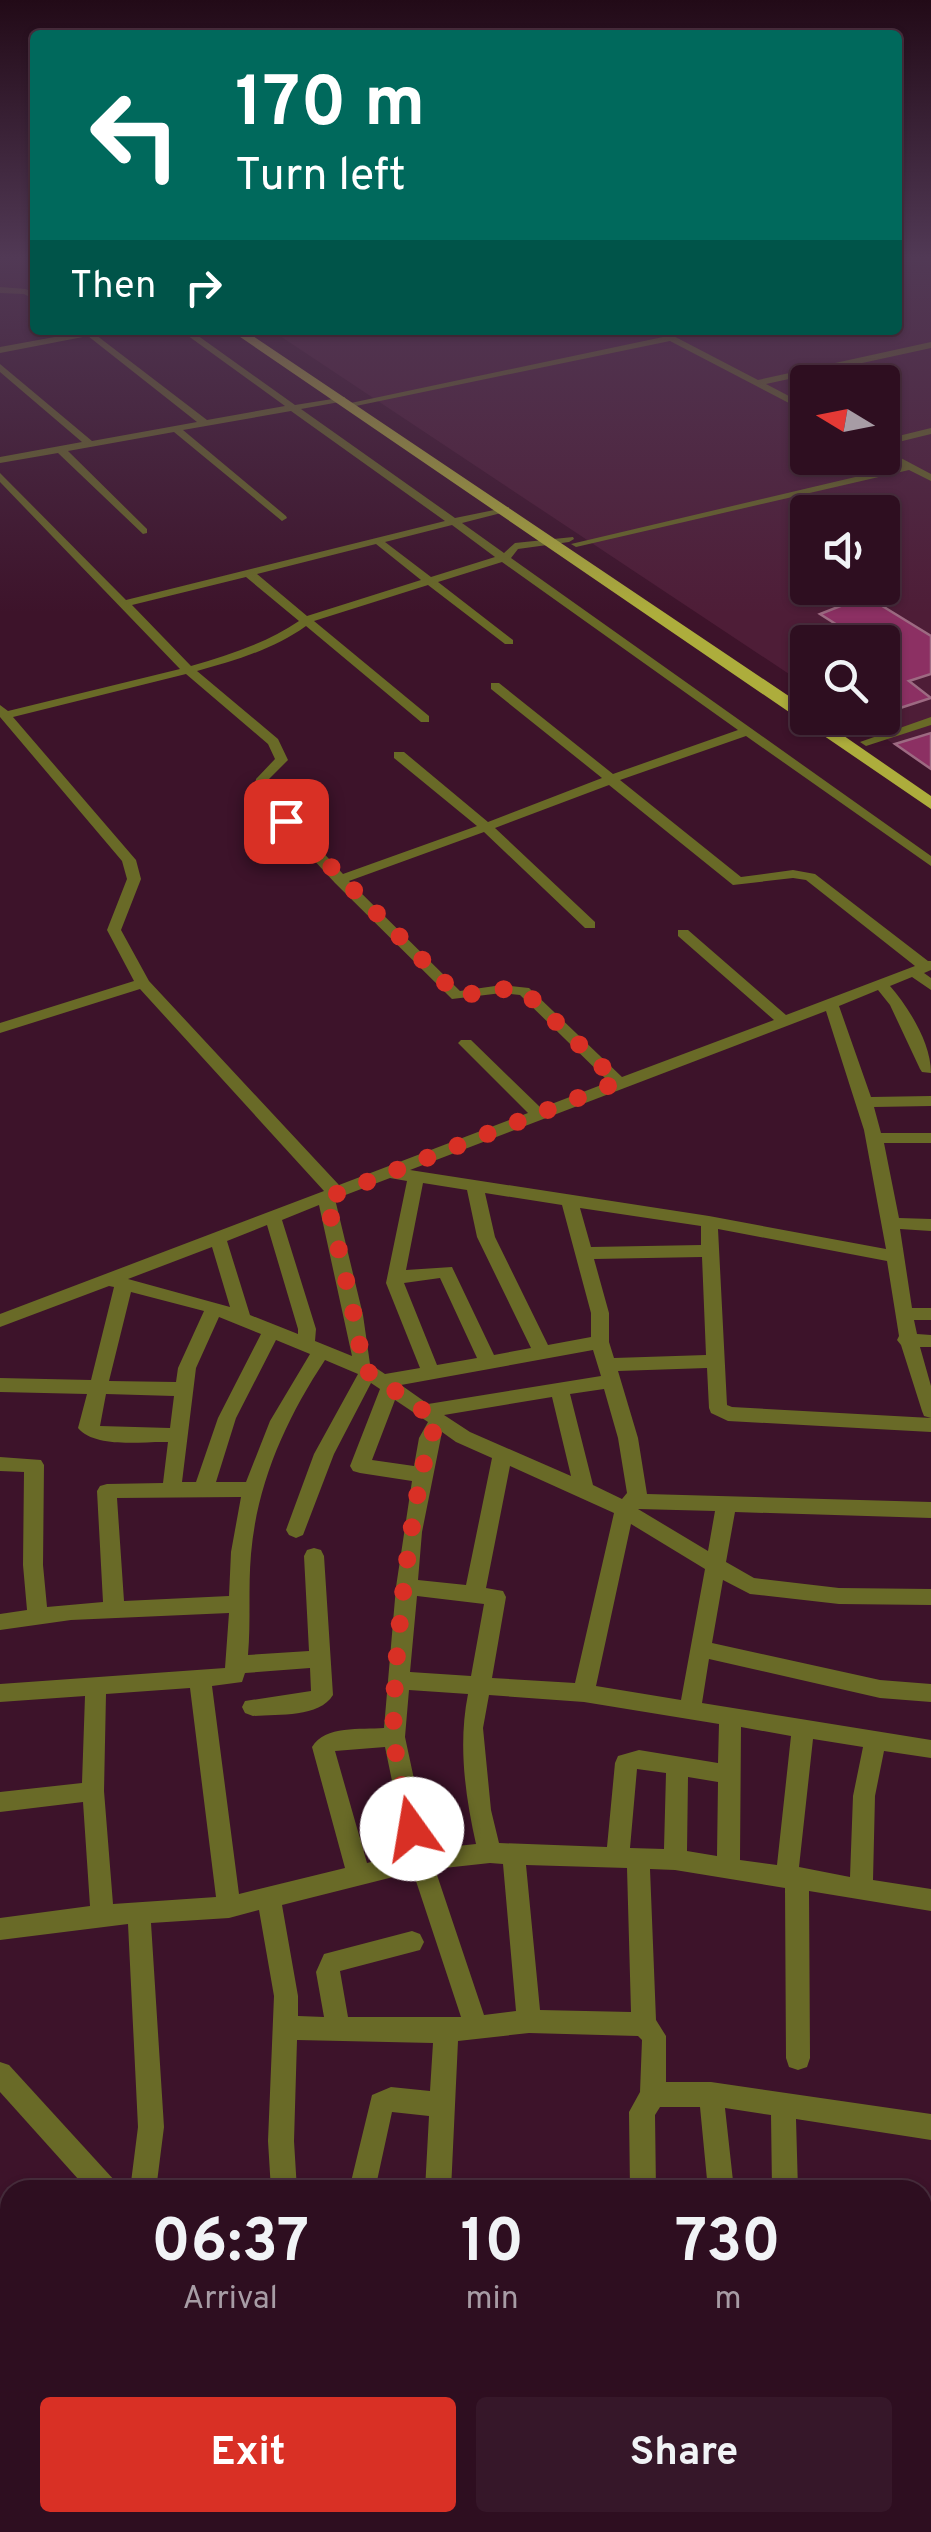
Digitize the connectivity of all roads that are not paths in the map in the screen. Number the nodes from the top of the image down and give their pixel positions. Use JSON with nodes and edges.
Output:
{"nodes":[{"id":1,"x":10,"y":376,"type":"edge"},
{"id":2,"x":144,"y":376,"type":"edge"},
{"id":3,"x":249,"y":376,"type":"edge"},
{"id":4,"x":310,"y":376,"type":"edge"},
{"id":5,"x":316,"y":376,"type":"edge"},
{"id":6,"x":481,"y":376,"type":"edge"},
{"id":7,"x":745,"y":376,"type":"edge"},
{"id":8,"x":789,"y":376,"type":"edge"},
{"id":9,"x":758,"y":383,"type":"junction"},
{"id":10,"x":790,"y":400,"type":"edge"},
{"id":11,"x":352,"y":402,"type":"junction"},
{"id":12,"x":291,"y":406,"type":"junction"},
{"id":13,"x":204,"y":422,"type":"junction"},
{"id":14,"x":176,"y":428,"type":"junction"},
{"id":15,"x":931,"y":432,"type":"edge"},
{"id":16,"x":900,"y":439,"type":"edge"},
{"id":17,"x":90,"y":442,"type":"junction"},
{"id":18,"x":60,"y":449,"type":"junction"},
{"id":19,"x":0,"y":460,"type":"edge"},
{"id":20,"x":900,"y":461,"type":"edge"},
{"id":21,"x":910,"y":466,"type":"junction"},
{"id":22,"x":0,"y":476,"type":"edge"},
{"id":23,"x":931,"y":478,"type":"edge"},
{"id":24,"x":505,"y":510,"type":"junction"},
{"id":25,"x":282,"y":518,"type":"dead end"},
{"id":26,"x":456,"y":522,"type":"junction"},
{"id":27,"x":143,"y":531,"type":"dead end"},
{"id":28,"x":567,"y":542,"type":"junction"},
{"id":29,"x":380,"y":543,"type":"junction"},
{"id":30,"x":506,"y":557,"type":"junction"},
{"id":31,"x":250,"y":574,"type":"junction"},
{"id":32,"x":425,"y":580,"type":"junction"},
{"id":33,"x":124,"y":604,"type":"junction"},
{"id":34,"x":308,"y":619,"type":"junction"},
{"id":35,"x":509,"y":642,"type":"dead end"},
{"id":36,"x":188,"y":670,"type":"junction"},
{"id":37,"x":495,"y":686,"type":"dead end"},
{"id":38,"x":790,"y":691,"type":"edge"},
{"id":39,"x":790,"y":704,"type":"edge"},
{"id":40,"x":3,"y":712,"type":"edge"},
{"id":41,"x":425,"y":719,"type":"dead end"},
{"id":42,"x":931,"y":721,"type":"edge"},
{"id":43,"x":745,"y":732,"type":"junction"},
{"id":44,"x":833,"y":735,"type":"edge"},
{"id":45,"x":855,"y":735,"type":"edge"},
{"id":46,"x":866,"y":742,"type":"junction"},
{"id":47,"x":399,"y":754,"type":"dead end"},
{"id":48,"x":610,"y":776,"type":"junction"},
{"id":49,"x":931,"y":788,"type":"edge"},
{"id":50,"x":931,"y":804,"type":"edge"},
{"id":51,"x":489,"y":829,"type":"junction"},
{"id":52,"x":931,"y":862,"type":"edge"},
{"id":53,"x":340,"y":880,"type":"junction"},
{"id":54,"x":590,"y":925,"type":"dead end"},
{"id":55,"x":683,"y":933,"type":"dead end"},
{"id":56,"x":924,"y":967,"type":"edge"},
{"id":57,"x":143,"y":983,"type":"junction"},
{"id":58,"x":880,"y":984,"type":"junction"},
{"id":59,"x":931,"y":986,"type":"edge"},
{"id":60,"x":830,"y":1002,"type":"junction"},
{"id":61,"x":783,"y":1020,"type":"junction"},
{"id":62,"x":0,"y":1028,"type":"edge"},
{"id":63,"x":466,"y":1042,"type":"dead end"},
{"id":64,"x":928,"y":1069,"type":"dead end"},
{"id":65,"x":618,"y":1082,"type":"junction"},
{"id":66,"x":931,"y":1101,"type":"edge"},
{"id":67,"x":864,"y":1102,"type":"junction"},
{"id":68,"x":538,"y":1114,"type":"junction"},
{"id":69,"x":872,"y":1138,"type":"junction"},
{"id":70,"x":931,"y":1138,"type":"edge"},
{"id":71,"x":390,"y":1173,"type":"junction"},
{"id":72,"x":416,"y":1177,"type":"junction"},
{"id":73,"x":475,"y":1187,"type":"junction"},
{"id":74,"x":332,"y":1196,"type":"junction"},
{"id":75,"x":570,"y":1203,"type":"junction"},
{"id":76,"x":274,"y":1218,"type":"junction"},
{"id":77,"x":709,"y":1222,"type":"junction"},
{"id":78,"x":891,"y":1223,"type":"junction"},
{"id":79,"x":931,"y":1225,"type":"edge"},
{"id":80,"x":218,"y":1239,"type":"junction"},
{"id":81,"x":710,"y":1251,"type":"junction"},
{"id":82,"x":582,"y":1253,"type":"junction"},
{"id":83,"x":895,"y":1257,"type":"junction"},
{"id":84,"x":394,"y":1276,"type":"junction"},
{"id":85,"x":117,"y":1282,"type":"junction"},
{"id":86,"x":214,"y":1308,"type":"junction"},
{"id":87,"x":902,"y":1314,"type":"junction"},
{"id":88,"x":931,"y":1314,"type":"edge"},
{"id":89,"x":242,"y":1318,"type":"junction"},
{"id":90,"x":0,"y":1321,"type":"edge"},
{"id":91,"x":272,"y":1331,"type":"junction"},
{"id":92,"x":906,"y":1340,"type":"junction"},
{"id":93,"x":600,"y":1342,"type":"junction"},
{"id":94,"x":931,"y":1342,"type":"edge"},
{"id":95,"x":314,"y":1348,"type":"junction"},
{"id":96,"x":541,"y":1350,"type":"junction"},
{"id":97,"x":486,"y":1360,"type":"junction"},
{"id":98,"x":714,"y":1362,"type":"junction"},
{"id":99,"x":430,"y":1370,"type":"junction"},
{"id":100,"x":609,"y":1373,"type":"junction"},
{"id":101,"x":375,"y":1377,"type":"junction"},
{"id":102,"x":926,"y":1384,"type":"edge"},
{"id":103,"x":0,"y":1385,"type":"edge"},
{"id":104,"x":98,"y":1387,"type":"junction"},
{"id":105,"x":185,"y":1389,"type":"junction"},
{"id":106,"x":559,"y":1390,"type":"junction"},
{"id":107,"x":931,"y":1411,"type":"edge"},
{"id":108,"x":432,"y":1416,"type":"junction"},
{"id":109,"x":931,"y":1425,"type":"edge"},
{"id":110,"x":177,"y":1434,"type":"junction"},
{"id":111,"x":502,"y":1457,"type":"junction"},
{"id":112,"x":0,"y":1464,"type":"edge"},
{"id":113,"x":423,"y":1475,"type":"junction"},
{"id":114,"x":172,"y":1488,"type":"junction"},
{"id":115,"x":204,"y":1488,"type":"junction"},
{"id":116,"x":252,"y":1489,"type":"junction"},
{"id":117,"x":586,"y":1491,"type":"junction"},
{"id":118,"x":629,"y":1506,"type":"junction"},
{"id":119,"x":726,"y":1506,"type":"junction"},
{"id":120,"x":931,"y":1510,"type":"edge"},
{"id":121,"x":296,"y":1530,"type":"dead end"},
{"id":122,"x":314,"y":1556,"type":"dead end"},
{"id":123,"x":716,"y":1569,"type":"junction"},
{"id":124,"x":406,"y":1587,"type":"junction"},
{"id":125,"x":475,"y":1592,"type":"junction"},
{"id":126,"x":931,"y":1598,"type":"edge"},
{"id":127,"x":240,"y":1604,"type":"junction"},
{"id":128,"x":114,"y":1609,"type":"junction"},
{"id":129,"x":38,"y":1616,"type":"junction"},
{"id":130,"x":0,"y":1622,"type":"edge"},
{"id":131,"x":702,"y":1649,"type":"junction"},
{"id":132,"x":319,"y":1659,"type":"junction"},
{"id":133,"x":236,"y":1664,"type":"junction"},
{"id":134,"x":200,"y":1680,"type":"junction"},
{"id":135,"x":397,"y":1680,"type":"junction"},
{"id":136,"x":96,"y":1686,"type":"junction"},
{"id":137,"x":480,"y":1686,"type":"junction"},
{"id":138,"x":0,"y":1693,"type":"edge"},
{"id":139,"x":584,"y":1693,"type":"junction"},
{"id":140,"x":931,"y":1693,"type":"edge"},
{"id":141,"x":253,"y":1707,"type":"dead end"},
{"id":142,"x":690,"y":1709,"type":"junction"},
{"id":143,"x":730,"y":1715,"type":"junction"},
{"id":144,"x":804,"y":1728,"type":"junction"},
{"id":145,"x":394,"y":1737,"type":"junction"},
{"id":146,"x":875,"y":1740,"type":"junction"},
{"id":147,"x":931,"y":1749,"type":"edge"},
{"id":148,"x":677,"y":1765,"type":"junction"},
{"id":149,"x":729,"y":1774,"type":"junction"},
{"id":150,"x":93,"y":1792,"type":"junction"},
{"id":151,"x":0,"y":1802,"type":"edge"},
{"id":152,"x":502,"y":1852,"type":"junction"},
{"id":153,"x":628,"y":1857,"type":"junction"},
{"id":154,"x":420,"y":1860,"type":"junction"},
{"id":155,"x":675,"y":1860,"type":"junction"},
{"id":156,"x":728,"y":1868,"type":"junction"},
{"id":157,"x":359,"y":1876,"type":"junction"},
{"id":158,"x":792,"y":1877,"type":"junction"},
{"id":159,"x":931,"y":1884,"type":"edge"},
{"id":160,"x":861,"y":1888,"type":"junction"},
{"id":161,"x":270,"y":1898,"type":"junction"},
{"id":162,"x":931,"y":1902,"type":"edge"},
{"id":163,"x":229,"y":1907,"type":"junction"},
{"id":164,"x":138,"y":1912,"type":"junction"},
{"id":165,"x":102,"y":1914,"type":"junction"},
{"id":166,"x":0,"y":1929,"type":"edge"},
{"id":167,"x":412,"y":1942,"type":"dead end"},
{"id":168,"x":528,"y":2021,"type":"junction"},
{"id":169,"x":644,"y":2024,"type":"junction"},
{"id":170,"x":287,"y":2028,"type":"junction"},
{"id":171,"x":476,"y":2028,"type":"junction"},
{"id":172,"x":338,"y":2029,"type":"junction"},
{"id":173,"x":446,"y":2031,"type":"junction"},
{"id":174,"x":798,"y":2058,"type":"dead end"},
{"id":175,"x":0,"y":2074,"type":"edge"},
{"id":176,"x":711,"y":2094,"type":"junction"},
{"id":177,"x":653,"y":2095,"type":"junction"},
{"id":178,"x":783,"y":2103,"type":"junction"},
{"id":179,"x":442,"y":2105,"type":"junction"},
{"id":180,"x":931,"y":2127,"type":"edge"},
{"id":181,"x":97,"y":2180,"type":"edge"},
{"id":182,"x":143,"y":2180,"type":"edge"},
{"id":183,"x":283,"y":2180,"type":"edge"},
{"id":184,"x":364,"y":2180,"type":"edge"},
{"id":185,"x":438,"y":2180,"type":"edge"},
{"id":186,"x":643,"y":2180,"type":"edge"},
{"id":187,"x":720,"y":2180,"type":"edge"},
{"id":188,"x":785,"y":2180,"type":"edge"}],
"edges":[{"from":1,"to":17,"type":"street"},
{"from":2,"to":13,"type":"street"},
{"from":3,"to":12,"type":"street"},
{"from":4,"to":11,"type":"main road"},
{"from":5,"to":11,"type":"main road"},
{"from":6,"to":11,"type":"street"},
{"from":7,"to":9,"type":"street"},
{"from":8,"to":9,"type":"street"},
{"from":9,"to":10,"type":"street"},
{"from":11,"to":12,"type":"street"},
{"from":11,"to":24,"type":"main road"},
{"from":11,"to":28,"type":"main road"},
{"from":12,"to":13,"type":"street"},
{"from":12,"to":26,"type":"street"},
{"from":13,"to":14,"type":"street"},
{"from":14,"to":17,"type":"street"},
{"from":14,"to":25,"type":"street"},
{"from":15,"to":16,"type":"street"},
{"from":17,"to":18,"type":"street"},
{"from":18,"to":19,"type":"street"},
{"from":18,"to":27,"type":"street"},
{"from":20,"to":21,"type":"street"},
{"from":21,"to":23,"type":"street"},
{"from":21,"to":28,"type":"street"},
{"from":22,"to":33,"type":"street"},
{"from":24,"to":26,"type":"street"},
{"from":24,"to":28,"type":"main road"},
{"from":26,"to":29,"type":"street"},
{"from":26,"to":30,"type":"street"},
{"from":28,"to":30,"type":"street"},
{"from":28,"to":38,"type":"main road"},
{"from":28,"to":39,"type":"main road"},
{"from":29,"to":31,"type":"street"},
{"from":29,"to":32,"type":"street"},
{"from":30,"to":32,"type":"street"},
{"from":30,"to":43,"type":"street"},
{"from":31,"to":33,"type":"street"},
{"from":31,"to":34,"type":"street"},
{"from":32,"to":34,"type":"street"},
{"from":32,"to":35,"type":"street"},
{"from":33,"to":36,"type":"street"},
{"from":34,"to":36,"type":"street"},
{"from":34,"to":41,"type":"street"},
{"from":36,"to":40,"type":"street"},
{"from":36,"to":53,"type":"street"},
{"from":37,"to":48,"type":"street"},
{"from":40,"to":57,"type":"street"},
{"from":42,"to":46,"type":"street"},
{"from":43,"to":48,"type":"street"},
{"from":43,"to":52,"type":"street"},
{"from":44,"to":50,"type":"main road"},
{"from":45,"to":46,"type":"main road"},
{"from":46,"to":49,"type":"main road"},
{"from":47,"to":51,"type":"street"},
{"from":48,"to":51,"type":"street"},
{"from":48,"to":56,"type":"street"},
{"from":51,"to":53,"type":"street"},
{"from":51,"to":54,"type":"street"},
{"from":53,"to":65,"type":"street"},
{"from":55,"to":61,"type":"street"},
{"from":56,"to":58,"type":"street"},
{"from":56,"to":59,"type":"street"},
{"from":57,"to":62,"type":"street"},
{"from":57,"to":74,"type":"street"},
{"from":58,"to":60,"type":"street"},
{"from":58,"to":64,"type":"street"},
{"from":60,"to":61,"type":"street"},
{"from":60,"to":67,"type":"street"},
{"from":61,"to":65,"type":"street"},
{"from":63,"to":68,"type":"street"},
{"from":65,"to":68,"type":"street"},
{"from":66,"to":67,"type":"street"},
{"from":67,"to":69,"type":"street"},
{"from":68,"to":71,"type":"street"},
{"from":69,"to":70,"type":"street"},
{"from":69,"to":78,"type":"street"},
{"from":71,"to":72,"type":"street"},
{"from":71,"to":74,"type":"street"},
{"from":72,"to":73,"type":"street"},
{"from":72,"to":84,"type":"street"},
{"from":73,"to":75,"type":"street"},
{"from":73,"to":96,"type":"street"},
{"from":74,"to":76,"type":"street"},
{"from":74,"to":101,"type":"street"},
{"from":75,"to":77,"type":"street"},
{"from":75,"to":82,"type":"street"},
{"from":76,"to":80,"type":"street"},
{"from":76,"to":95,"type":"street"},
{"from":77,"to":81,"type":"street"},
{"from":77,"to":83,"type":"street"},
{"from":78,"to":79,"type":"street"},
{"from":78,"to":83,"type":"street"},
{"from":80,"to":85,"type":"street"},
{"from":80,"to":89,"type":"street"},
{"from":81,"to":82,"type":"street"},
{"from":81,"to":98,"type":"street"},
{"from":82,"to":93,"type":"street"},
{"from":83,"to":87,"type":"street"},
{"from":84,"to":97,"type":"street"},
{"from":84,"to":99,"type":"street"},
{"from":85,"to":86,"type":"street"},
{"from":85,"to":90,"type":"street"},
{"from":85,"to":104,"type":"street"},
{"from":86,"to":89,"type":"street"},
{"from":86,"to":105,"type":"street"},
{"from":87,"to":88,"type":"street"},
{"from":87,"to":92,"type":"street"},
{"from":89,"to":91,"type":"street"},
{"from":91,"to":95,"type":"street"},
{"from":91,"to":115,"type":"street"},
{"from":92,"to":94,"type":"street"},
{"from":92,"to":102,"type":"street"},
{"from":93,"to":96,"type":"street"},
{"from":93,"to":100,"type":"street"},
{"from":95,"to":101,"type":"street"},
{"from":95,"to":116,"type":"street"},
{"from":96,"to":97,"type":"street"},
{"from":97,"to":99,"type":"street"},
{"from":98,"to":100,"type":"street"},
{"from":98,"to":109,"type":"street"},
{"from":99,"to":101,"type":"street"},
{"from":100,"to":106,"type":"street"},
{"from":100,"to":118,"type":"street"},
{"from":101,"to":108,"type":"street"},
{"from":101,"to":113,"type":"street"},
{"from":101,"to":121,"type":"street"},
{"from":102,"to":107,"type":"street"},
{"from":103,"to":104,"type":"street"},
{"from":104,"to":105,"type":"street"},
{"from":104,"to":110,"type":"street"},
{"from":105,"to":110,"type":"street"},
{"from":106,"to":108,"type":"street"},
{"from":106,"to":117,"type":"street"},
{"from":108,"to":111,"type":"street"},
{"from":108,"to":113,"type":"street"},
{"from":110,"to":114,"type":"street"},
{"from":111,"to":117,"type":"street"},
{"from":111,"to":125,"type":"street"},
{"from":112,"to":129,"type":"street"},
{"from":113,"to":124,"type":"street"},
{"from":114,"to":115,"type":"street"},
{"from":114,"to":128,"type":"street"},
{"from":115,"to":116,"type":"street"},
{"from":116,"to":127,"type":"street"},
{"from":117,"to":118,"type":"street"},
{"from":118,"to":119,"type":"street"},
{"from":118,"to":123,"type":"street"},
{"from":118,"to":139,"type":"street"},
{"from":119,"to":120,"type":"street"},
{"from":119,"to":123,"type":"street"},
{"from":122,"to":132,"type":"street"},
{"from":123,"to":126,"type":"street"},
{"from":123,"to":131,"type":"street"},
{"from":124,"to":125,"type":"street"},
{"from":124,"to":135,"type":"street"},
{"from":125,"to":137,"type":"street"},
{"from":127,"to":128,"type":"street"},
{"from":127,"to":133,"type":"street"},
{"from":128,"to":129,"type":"street"},
{"from":129,"to":130,"type":"street"},
{"from":131,"to":140,"type":"street"},
{"from":131,"to":142,"type":"street"},
{"from":132,"to":133,"type":"street"},
{"from":132,"to":141,"type":"street"},
{"from":133,"to":134,"type":"street"},
{"from":134,"to":136,"type":"street"},
{"from":134,"to":163,"type":"street"},
{"from":135,"to":137,"type":"street"},
{"from":135,"to":145,"type":"street"},
{"from":136,"to":138,"type":"street"},
{"from":136,"to":150,"type":"street"},
{"from":137,"to":139,"type":"street"},
{"from":137,"to":152,"type":"street"},
{"from":139,"to":142,"type":"street"},
{"from":142,"to":143,"type":"street"},
{"from":143,"to":144,"type":"street"},
{"from":143,"to":149,"type":"street"},
{"from":144,"to":146,"type":"street"},
{"from":144,"to":158,"type":"street"},
{"from":145,"to":154,"type":"street"},
{"from":145,"to":157,"type":"street"},
{"from":146,"to":147,"type":"street"},
{"from":146,"to":160,"type":"street"},
{"from":148,"to":149,"type":"street"},
{"from":148,"to":153,"type":"street"},
{"from":148,"to":155,"type":"street"},
{"from":149,"to":156,"type":"street"},
{"from":150,"to":151,"type":"street"},
{"from":150,"to":165,"type":"street"},
{"from":152,"to":153,"type":"street"},
{"from":152,"to":154,"type":"street"},
{"from":152,"to":168,"type":"street"},
{"from":153,"to":155,"type":"street"},
{"from":153,"to":169,"type":"street"},
{"from":154,"to":157,"type":"street"},
{"from":154,"to":171,"type":"street"},
{"from":155,"to":156,"type":"street"},
{"from":156,"to":158,"type":"street"},
{"from":157,"to":161,"type":"street"},
{"from":158,"to":160,"type":"street"},
{"from":158,"to":174,"type":"street"},
{"from":159,"to":162,"type":"street"},
{"from":160,"to":162,"type":"street"},
{"from":161,"to":163,"type":"street"},
{"from":161,"to":170,"type":"street"},
{"from":163,"to":164,"type":"street"},
{"from":164,"to":165,"type":"street"},
{"from":164,"to":182,"type":"street"},
{"from":165,"to":166,"type":"street"},
{"from":167,"to":172,"type":"street"},
{"from":168,"to":169,"type":"street"},
{"from":168,"to":171,"type":"street"},
{"from":169,"to":177,"type":"street"},
{"from":170,"to":172,"type":"street"},
{"from":170,"to":183,"type":"street"},
{"from":171,"to":173,"type":"street"},
{"from":172,"to":173,"type":"street"},
{"from":173,"to":179,"type":"street"},
{"from":175,"to":181,"type":"street"},
{"from":176,"to":177,"type":"street"},
{"from":176,"to":178,"type":"street"},
{"from":176,"to":187,"type":"street"},
{"from":177,"to":186,"type":"street"},
{"from":178,"to":180,"type":"street"},
{"from":178,"to":188,"type":"street"},
{"from":179,"to":184,"type":"street"},
{"from":179,"to":185,"type":"street"}]}
